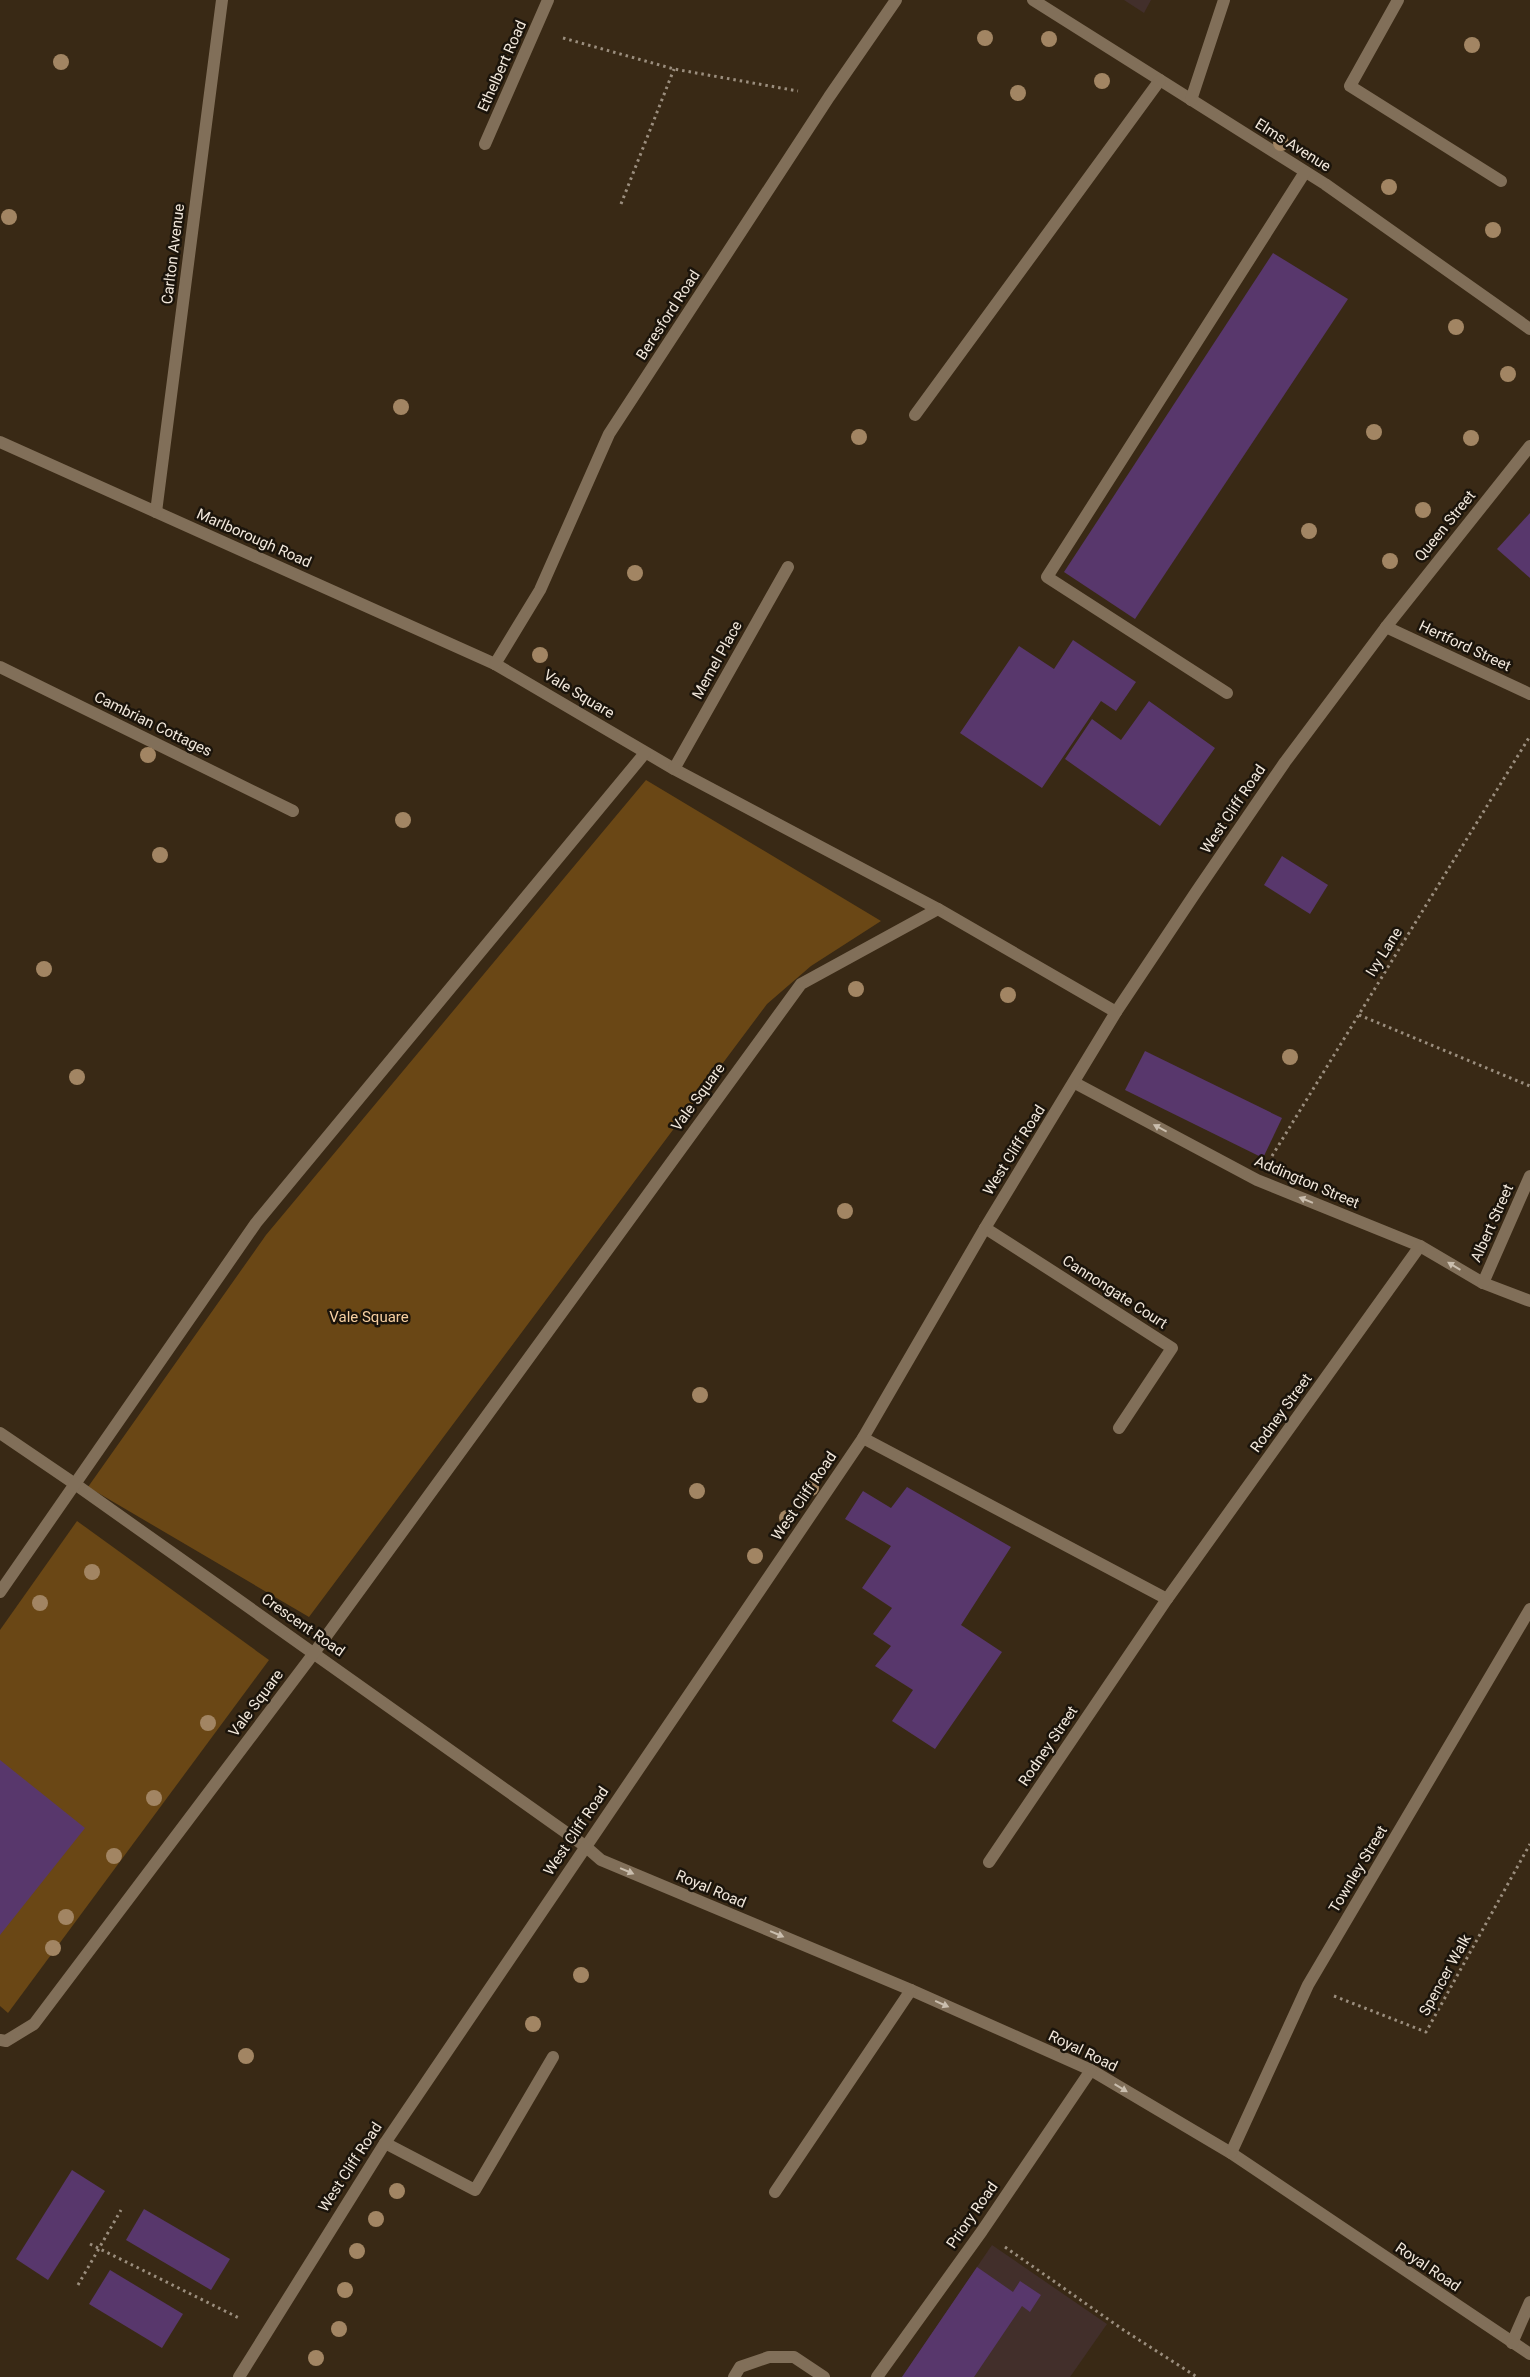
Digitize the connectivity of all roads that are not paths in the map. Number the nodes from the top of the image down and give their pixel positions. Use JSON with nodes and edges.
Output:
{"nodes":[{"id":1,"x":222,"y":0,"type":"edge"},
{"id":2,"x":548,"y":0,"type":"edge"},
{"id":3,"x":896,"y":0,"type":"edge"},
{"id":4,"x":1033,"y":0,"type":"edge"},
{"id":5,"x":1224,"y":0,"type":"edge"},
{"id":6,"x":1398,"y":0,"type":"edge"},
{"id":7,"x":1160,"y":80,"type":"junction"},
{"id":8,"x":1190,"y":100,"type":"junction"},
{"id":9,"x":486,"y":144,"type":"dead end"},
{"id":10,"x":1305,"y":172,"type":"junction"},
{"id":11,"x":1501,"y":181,"type":"dead end"},
{"id":12,"x":1530,"y":329,"type":"edge"},
{"id":13,"x":915,"y":416,"type":"dead end"},
{"id":14,"x":0,"y":442,"type":"edge"},
{"id":15,"x":1530,"y":446,"type":"edge"},
{"id":16,"x":156,"y":512,"type":"junction"},
{"id":17,"x":788,"y":567,"type":"dead end"},
{"id":18,"x":1386,"y":627,"type":"junction"},
{"id":19,"x":496,"y":664,"type":"junction"},
{"id":20,"x":0,"y":667,"type":"edge"},
{"id":21,"x":1227,"y":692,"type":"dead end"},
{"id":22,"x":1530,"y":694,"type":"edge"},
{"id":23,"x":645,"y":753,"type":"junction"},
{"id":24,"x":674,"y":769,"type":"junction"},
{"id":25,"x":292,"y":810,"type":"dead end"},
{"id":26,"x":938,"y":909,"type":"junction"},
{"id":27,"x":1116,"y":1012,"type":"junction"},
{"id":28,"x":1075,"y":1083,"type":"junction"},
{"id":29,"x":1530,"y":1176,"type":"edge"},
{"id":30,"x":985,"y":1228,"type":"junction"},
{"id":31,"x":1420,"y":1246,"type":"junction"},
{"id":32,"x":1483,"y":1283,"type":"junction"},
{"id":33,"x":1530,"y":1301,"type":"edge"},
{"id":34,"x":1119,"y":1428,"type":"dead end"},
{"id":35,"x":0,"y":1433,"type":"edge"},
{"id":36,"x":863,"y":1438,"type":"junction"},
{"id":37,"x":76,"y":1484,"type":"junction"},
{"id":38,"x":0,"y":1592,"type":"edge"},
{"id":39,"x":1167,"y":1599,"type":"junction"},
{"id":40,"x":1530,"y":1609,"type":"edge"},
{"id":41,"x":314,"y":1653,"type":"junction"},
{"id":42,"x":586,"y":1846,"type":"junction"},
{"id":43,"x":989,"y":1862,"type":"dead end"},
{"id":44,"x":911,"y":1990,"type":"junction"},
{"id":45,"x":0,"y":2040,"type":"edge"},
{"id":46,"x":553,"y":2057,"type":"dead end"},
{"id":47,"x":1091,"y":2070,"type":"junction"},
{"id":48,"x":385,"y":2143,"type":"junction"},
{"id":49,"x":1231,"y":2154,"type":"junction"},
{"id":50,"x":775,"y":2192,"type":"dead end"},
{"id":51,"x":1530,"y":2302,"type":"edge"},
{"id":52,"x":1512,"y":2343,"type":"junction"},
{"id":53,"x":1530,"y":2354,"type":"edge"},
{"id":54,"x":239,"y":2377,"type":"edge"},
{"id":55,"x":734,"y":2377,"type":"edge"},
{"id":56,"x":824,"y":2377,"type":"edge"},
{"id":57,"x":877,"y":2377,"type":"edge"}],
"edges":[{"from":1,"to":16,"type":"street","name":"Carlton Avenue"},
{"from":2,"to":9,"type":"street","name":"Ethelbert Road"},
{"from":3,"to":19,"type":"street","name":"Beresford Road"},
{"from":4,"to":7,"type":"street","name":"Elms Avenue"},
{"from":5,"to":8,"type":"street"},
{"from":6,"to":11,"type":"street"},
{"from":7,"to":8,"type":"street","name":"Elms Avenue"},
{"from":7,"to":13,"type":"street"},
{"from":8,"to":10,"type":"street","name":"Elms Avenue"},
{"from":10,"to":12,"type":"street","name":"Elms Avenue"},
{"from":10,"to":21,"type":"street"},
{"from":14,"to":16,"type":"street","name":"Marlborough Road"},
{"from":15,"to":18,"type":"street","name":"Queen Street"},
{"from":16,"to":19,"type":"street","name":"Marlborough Road"},
{"from":17,"to":24,"type":"street","name":"Memel Place"},
{"from":18,"to":22,"type":"street","name":"Hertford Street"},
{"from":18,"to":27,"type":"street","name":"West Cliff Road"},
{"from":19,"to":23,"type":"street","name":"Vale Square"},
{"from":20,"to":25,"type":"street","name":"Cambrian Cottages"},
{"from":23,"to":24,"type":"street","name":"Vale Square"},
{"from":23,"to":37,"type":"street"},
{"from":24,"to":26,"type":"street","name":"Vale Square"},
{"from":26,"to":27,"type":"street","name":"Vale Square"},
{"from":26,"to":41,"type":"street","name":"Vale Square"},
{"from":27,"to":28,"type":"street","name":"West Cliff Road"},
{"from":28,"to":30,"type":"street","name":"West Cliff Road"},
{"from":31,"to":28,"type":"street","name":"Addington Street","one_way":true},
{"from":29,"to":32,"type":"street","name":"Albert Street"},
{"from":30,"to":34,"type":"street","name":"Cannongate Court"},
{"from":30,"to":36,"type":"street","name":"West Cliff Road"},
{"from":32,"to":31,"type":"street","name":"Addington Street","one_way":true},
{"from":31,"to":39,"type":"street","name":"Rodney Street"},
{"from":32,"to":33,"type":"street","name":"Addington Street"},
{"from":35,"to":37,"type":"street","name":"Crescent Road"},
{"from":36,"to":39,"type":"street"},
{"from":36,"to":42,"type":"street","name":"West Cliff Road"},
{"from":37,"to":38,"type":"street"},
{"from":37,"to":41,"type":"street","name":"Crescent Road"},
{"from":39,"to":43,"type":"street","name":"Rodney Street"},
{"from":40,"to":49,"type":"street","name":"Townley Street"},
{"from":41,"to":42,"type":"street","name":"Crescent Road"},
{"from":41,"to":45,"type":"street","name":"Vale Square"},
{"from":42,"to":44,"type":"street","name":"Royal Road","one_way":true},
{"from":42,"to":48,"type":"street","name":"West Cliff Road"},
{"from":44,"to":47,"type":"street","name":"Royal Road","one_way":true},
{"from":44,"to":50,"type":"street"},
{"from":46,"to":48,"type":"street"},
{"from":47,"to":49,"type":"street","name":"Royal Road","one_way":true},
{"from":47,"to":57,"type":"street","name":"Priory Road"},
{"from":48,"to":54,"type":"street","name":"West Cliff Road"},
{"from":49,"to":52,"type":"street","name":"Royal Road"},
{"from":51,"to":52,"type":"street"},
{"from":52,"to":53,"type":"street","name":"Royal Road"},
{"from":55,"to":56,"type":"street"}]}
